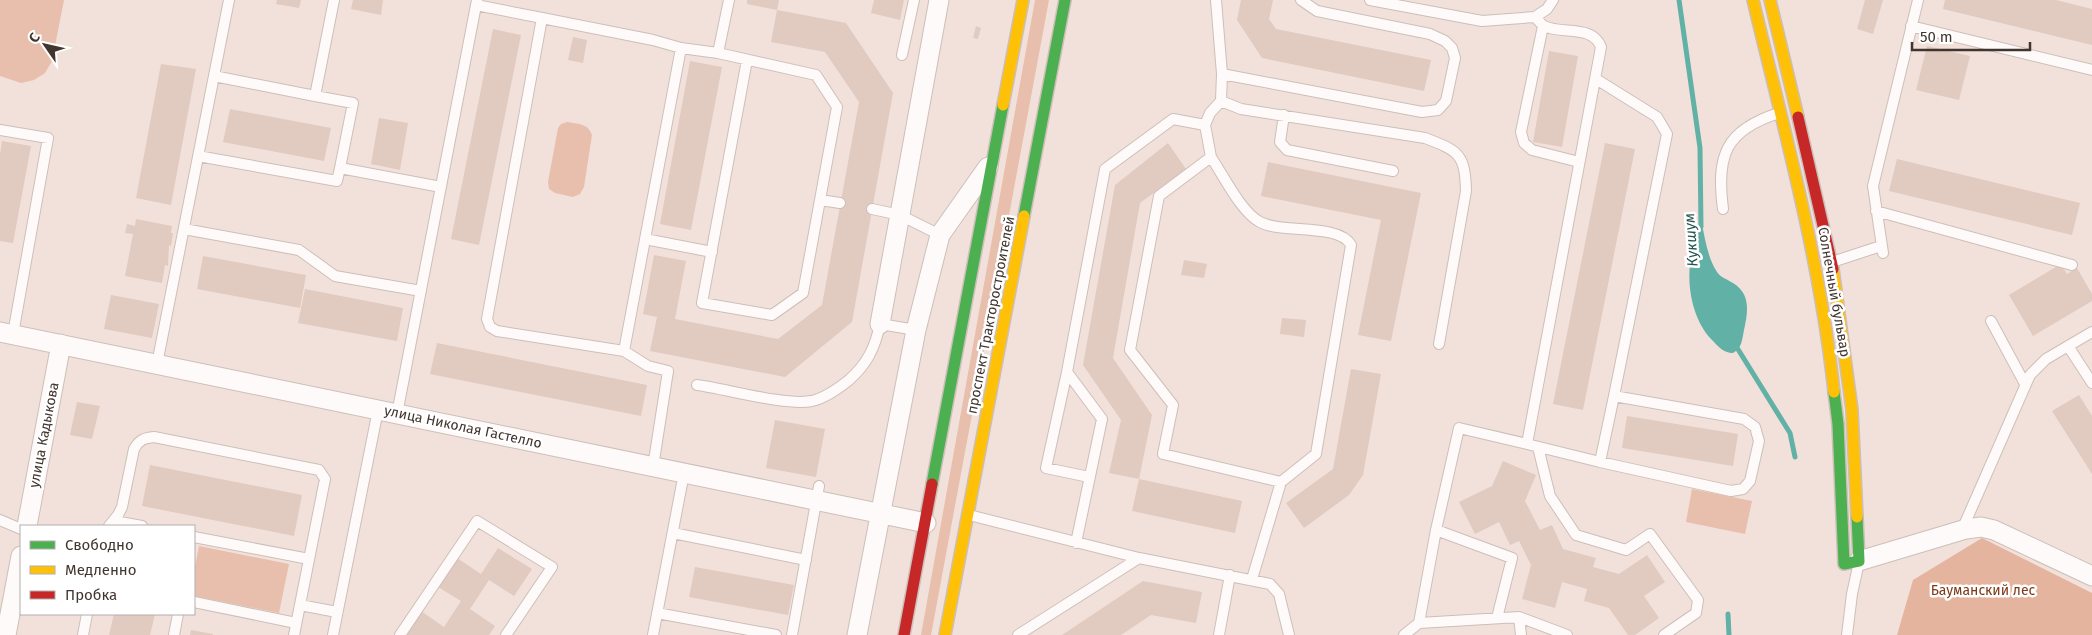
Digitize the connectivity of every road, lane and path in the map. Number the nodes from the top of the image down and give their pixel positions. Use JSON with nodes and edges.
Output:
{"nodes":[{"id":1,"x":229,"y":0,"type":"edge"},
{"id":2,"x":334,"y":0,"type":"edge"},
{"id":3,"x":729,"y":0,"type":"edge"},
{"id":4,"x":914,"y":0,"type":"edge"},
{"id":5,"x":939,"y":0,"type":"edge"},
{"id":6,"x":1023,"y":0,"type":"edge"},
{"id":7,"x":1065,"y":0,"type":"edge"},
{"id":8,"x":1216,"y":0,"type":"edge"},
{"id":9,"x":1301,"y":0,"type":"edge"},
{"id":10,"x":1370,"y":0,"type":"edge"},
{"id":11,"x":1553,"y":0,"type":"edge"},
{"id":12,"x":1753,"y":0,"type":"edge"},
{"id":13,"x":1770,"y":0,"type":"edge"},
{"id":14,"x":1918,"y":0,"type":"edge"},
{"id":15,"x":477,"y":2,"type":"edge"},
{"id":16,"x":1535,"y":17,"type":"junction"},
{"id":17,"x":542,"y":18,"type":"junction"},
{"id":18,"x":1543,"y":26,"type":"junction"},
{"id":19,"x":1911,"y":26,"type":"junction"},
{"id":20,"x":682,"y":48,"type":"junction"},
{"id":21,"x":718,"y":53,"type":"junction"},
{"id":22,"x":902,"y":55,"type":"dead end"},
{"id":23,"x":747,"y":60,"type":"junction"},
{"id":24,"x":2092,"y":70,"type":"edge"},
{"id":25,"x":1222,"y":74,"type":"junction"},
{"id":26,"x":214,"y":76,"type":"junction"},
{"id":27,"x":1596,"y":79,"type":"junction"},
{"id":28,"x":315,"y":96,"type":"junction"},
{"id":29,"x":1220,"y":101,"type":"junction"},
{"id":30,"x":1795,"y":108,"type":"junction"},
{"id":31,"x":1779,"y":113,"type":"junction"},
{"id":32,"x":1284,"y":115,"type":"junction"},
{"id":33,"x":1205,"y":126,"type":"junction"},
{"id":34,"x":0,"y":130,"type":"edge"},
{"id":35,"x":198,"y":156,"type":"junction"},
{"id":36,"x":1211,"y":157,"type":"junction"},
{"id":37,"x":992,"y":162,"type":"junction"},
{"id":38,"x":1579,"y":162,"type":"junction"},
{"id":39,"x":340,"y":168,"type":"junction"},
{"id":40,"x":1393,"y":171,"type":"dead end"},
{"id":41,"x":441,"y":187,"type":"junction"},
{"id":42,"x":820,"y":200,"type":"junction"},
{"id":43,"x":840,"y":203,"type":"dead end"},
{"id":44,"x":872,"y":209,"type":"dead end"},
{"id":45,"x":1724,"y":209,"type":"dead end"},
{"id":46,"x":1876,"y":211,"type":"junction"},
{"id":47,"x":900,"y":214,"type":"junction"},
{"id":48,"x":184,"y":229,"type":"junction"},
{"id":49,"x":940,"y":235,"type":"junction"},
{"id":50,"x":645,"y":239,"type":"junction"},
{"id":51,"x":712,"y":252,"type":"junction"},
{"id":52,"x":1832,"y":262,"type":"junction"},
{"id":53,"x":2072,"y":265,"type":"dead end"},
{"id":54,"x":1816,"y":268,"type":"junction"},
{"id":55,"x":421,"y":291,"type":"junction"},
{"id":56,"x":1991,"y":321,"type":"dead end"},
{"id":57,"x":880,"y":324,"type":"junction"},
{"id":58,"x":916,"y":330,"type":"junction"},
{"id":59,"x":2092,"y":332,"type":"edge"},
{"id":60,"x":7,"y":333,"type":"edge"},
{"id":61,"x":61,"y":344,"type":"junction"},
{"id":62,"x":1439,"y":344,"type":"dead end"},
{"id":63,"x":2068,"y":346,"type":"junction"},
{"id":64,"x":624,"y":351,"type":"junction"},
{"id":65,"x":157,"y":364,"type":"junction"},
{"id":66,"x":1067,"y":372,"type":"junction"},
{"id":67,"x":2092,"y":383,"type":"edge"},
{"id":68,"x":697,"y":384,"type":"dead end"},
{"id":69,"x":2025,"y":384,"type":"junction"},
{"id":70,"x":1614,"y":396,"type":"junction"},
{"id":71,"x":378,"y":410,"type":"junction"},
{"id":72,"x":397,"y":414,"type":"junction"},
{"id":73,"x":1527,"y":444,"type":"junction"},
{"id":74,"x":1538,"y":446,"type":"junction"},
{"id":75,"x":1600,"y":462,"type":"junction"},
{"id":76,"x":653,"y":467,"type":"junction"},
{"id":77,"x":684,"y":473,"type":"junction"},
{"id":78,"x":1089,"y":478,"type":"junction"},
{"id":79,"x":1281,"y":482,"type":"junction"},
{"id":80,"x":818,"y":493,"type":"junction"},
{"id":81,"x":881,"y":514,"type":"junction"},
{"id":82,"x":968,"y":515,"type":"junction"},
{"id":83,"x":0,"y":520,"type":"edge"},
{"id":84,"x":926,"y":523,"type":"junction"},
{"id":85,"x":112,"y":524,"type":"edge"},
{"id":86,"x":27,"y":525,"type":"edge"},
{"id":87,"x":127,"y":525,"type":"edge"},
{"id":88,"x":20,"y":529,"type":"edge"},
{"id":89,"x":1436,"y":530,"type":"junction"},
{"id":90,"x":1962,"y":530,"type":"junction"},
{"id":91,"x":673,"y":533,"type":"junction"},
{"id":92,"x":195,"y":536,"type":"edge"},
{"id":93,"x":1076,"y":542,"type":"junction"},
{"id":94,"x":1139,"y":558,"type":"junction"},
{"id":95,"x":309,"y":559,"type":"junction"},
{"id":96,"x":806,"y":560,"type":"junction"},
{"id":97,"x":1852,"y":562,"type":"junction"},
{"id":98,"x":1230,"y":575,"type":"junction"},
{"id":99,"x":2092,"y":576,"type":"edge"},
{"id":100,"x":1252,"y":579,"type":"junction"},
{"id":101,"x":19,"y":580,"type":"edge"},
{"id":102,"x":1852,"y":594,"type":"junction"},
{"id":103,"x":195,"y":602,"type":"edge"},
{"id":104,"x":300,"y":605,"type":"junction"},
{"id":105,"x":337,"y":612,"type":"junction"},
{"id":106,"x":657,"y":613,"type":"junction"},
{"id":107,"x":87,"y":615,"type":"edge"},
{"id":108,"x":178,"y":615,"type":"edge"},
{"id":109,"x":1519,"y":617,"type":"junction"},
{"id":110,"x":1497,"y":618,"type":"junction"},
{"id":111,"x":296,"y":623,"type":"junction"},
{"id":112,"x":1419,"y":623,"type":"junction"},
{"id":113,"x":6,"y":635,"type":"edge"},
{"id":114,"x":83,"y":635,"type":"edge"},
{"id":115,"x":174,"y":635,"type":"edge"},
{"id":116,"x":294,"y":635,"type":"edge"},
{"id":117,"x":333,"y":635,"type":"edge"},
{"id":118,"x":400,"y":635,"type":"edge"},
{"id":119,"x":506,"y":635,"type":"edge"},
{"id":120,"x":653,"y":635,"type":"edge"},
{"id":121,"x":776,"y":635,"type":"edge"},
{"id":122,"x":792,"y":635,"type":"edge"},
{"id":123,"x":857,"y":635,"type":"edge"},
{"id":124,"x":904,"y":635,"type":"edge"},
{"id":125,"x":945,"y":635,"type":"edge"},
{"id":126,"x":1018,"y":635,"type":"edge"},
{"id":127,"x":1219,"y":635,"type":"edge"},
{"id":128,"x":1289,"y":635,"type":"edge"},
{"id":129,"x":1404,"y":635,"type":"edge"},
{"id":130,"x":1521,"y":635,"type":"edge"},
{"id":131,"x":1567,"y":635,"type":"edge"},
{"id":132,"x":1664,"y":635,"type":"edge"},
{"id":133,"x":1847,"y":635,"type":"edge"}],
"edges":[{"from":1,"to":26,"type":"lane"},
{"from":2,"to":28,"type":"lane"},
{"from":3,"to":21,"type":"lane"},
{"from":4,"to":22,"type":"lane"},
{"from":5,"to":47,"type":"street"},
{"from":6,"to":37,"type":"main road","name":"проспект Тракторостроителей"},
{"from":7,"to":82,"type":"main road","name":"проспект Тракторостроителей"},
{"from":8,"to":25,"type":"lane"},
{"from":9,"to":25,"type":"lane"},
{"from":10,"to":16,"type":"lane"},
{"from":11,"to":16,"type":"lane"},
{"from":12,"to":31,"type":"main road","name":"Солнечный бульвар"},
{"from":13,"to":30,"type":"main road","name":"Солнечный бульвар"},
{"from":14,"to":19,"type":"lane"},
{"from":15,"to":17,"type":"lane"},
{"from":15,"to":41,"type":"lane"},
{"from":16,"to":18,"type":"lane"},
{"from":17,"to":20,"type":"lane"},
{"from":17,"to":64,"type":"lane"},
{"from":18,"to":27,"type":"lane"},
{"from":18,"to":38,"type":"lane"},
{"from":19,"to":24,"type":"lane"},
{"from":19,"to":46,"type":"lane"},
{"from":20,"to":21,"type":"lane"},
{"from":20,"to":50,"type":"lane"},
{"from":21,"to":23,"type":"lane"},
{"from":23,"to":42,"type":"lane"},
{"from":23,"to":51,"type":"lane"},
{"from":25,"to":29,"type":"lane"},
{"from":26,"to":28,"type":"lane"},
{"from":26,"to":35,"type":"lane"},
{"from":27,"to":38,"type":"lane"},
{"from":27,"to":70,"type":"lane"},
{"from":28,"to":39,"type":"lane"},
{"from":29,"to":32,"type":"lane"},
{"from":29,"to":33,"type":"lane"},
{"from":30,"to":31,"type":"main road"},
{"from":30,"to":52,"type":"main road","name":"Солнечный бульвар"},
{"from":31,"to":45,"type":"lane"},
{"from":31,"to":54,"type":"main road","name":"Солнечный бульвар"},
{"from":32,"to":40,"type":"lane"},
{"from":32,"to":62,"type":"lane"},
{"from":33,"to":36,"type":"lane"},
{"from":33,"to":66,"type":"lane"},
{"from":34,"to":60,"type":"lane"},
{"from":35,"to":39,"type":"lane"},
{"from":35,"to":48,"type":"lane"},
{"from":36,"to":79,"type":"lane"},
{"from":36,"to":79,"type":"lane"},
{"from":37,"to":49,"type":"street"},
{"from":37,"to":84,"type":"main road","name":"проспект Тракторостроителей"},
{"from":38,"to":73,"type":"lane"},
{"from":39,"to":41,"type":"lane"},
{"from":41,"to":55,"type":"lane"},
{"from":42,"to":43,"type":"lane"},
{"from":42,"to":51,"type":"lane"},
{"from":44,"to":47,"type":"lane"},
{"from":46,"to":52,"type":"lane"},
{"from":46,"to":53,"type":"lane"},
{"from":47,"to":49,"type":"lane"},
{"from":47,"to":57,"type":"street"},
{"from":48,"to":55,"type":"lane"},
{"from":48,"to":65,"type":"lane"},
{"from":49,"to":58,"type":"street"},
{"from":50,"to":51,"type":"lane"},
{"from":50,"to":64,"type":"lane"},
{"from":52,"to":54,"type":"main road"},
{"from":52,"to":97,"type":"main road","name":"Солнечный бульвар"},
{"from":54,"to":97,"type":"main road","name":"Солнечный бульвар"},
{"from":55,"to":72,"type":"lane"},
{"from":56,"to":69,"type":"lane"},
{"from":57,"to":58,"type":"lane"},
{"from":57,"to":68,"type":"lane"},
{"from":58,"to":81,"type":"street"},
{"from":59,"to":63,"type":"lane"},
{"from":60,"to":61,"type":"street","name":"улица Николая Гастелло"},
{"from":61,"to":65,"type":"street","name":"улица Николая Гастелло"},
{"from":61,"to":86,"type":"street","name":"улица Кадыкова"},
{"from":63,"to":67,"type":"lane"},
{"from":63,"to":69,"type":"lane"},
{"from":64,"to":76,"type":"lane"},
{"from":65,"to":71,"type":"street","name":"улица Николая Гастелло"},
{"from":66,"to":78,"type":"lane"},
{"from":66,"to":78,"type":"lane"},
{"from":69,"to":90,"type":"lane"},
{"from":70,"to":75,"type":"lane"},
{"from":70,"to":75,"type":"lane"},
{"from":71,"to":72,"type":"street","name":"улица Николая Гастелло"},
{"from":71,"to":105,"type":"lane"},
{"from":72,"to":76,"type":"street","name":"улица Николая Гастелло"},
{"from":73,"to":74,"type":"lane"},
{"from":73,"to":89,"type":"lane"},
{"from":74,"to":75,"type":"lane"},
{"from":74,"to":132,"type":"lane"},
{"from":76,"to":77,"type":"street","name":"улица Николая Гастелло"},
{"from":77,"to":80,"type":"street","name":"улица Николая Гастелло"},
{"from":77,"to":91,"type":"lane"},
{"from":78,"to":93,"type":"lane"},
{"from":79,"to":100,"type":"lane"},
{"from":80,"to":81,"type":"street","name":"улица Николая Гастелло"},
{"from":80,"to":96,"type":"lane"},
{"from":81,"to":84,"type":"street","name":"улица Николая Гастелло"},
{"from":81,"to":123,"type":"street"},
{"from":82,"to":93,"type":"lane"},
{"from":82,"to":125,"type":"main road","name":"проспект Тракторостроителей"},
{"from":83,"to":88,"type":"lane"},
{"from":84,"to":124,"type":"main road","name":"проспект Тракторостроителей"},
{"from":85,"to":87,"type":"lane"},
{"from":85,"to":95,"type":"lane"},
{"from":89,"to":110,"type":"lane"},
{"from":89,"to":112,"type":"lane"},
{"from":90,"to":97,"type":"street"},
{"from":90,"to":99,"type":"street"},
{"from":91,"to":96,"type":"lane"},
{"from":91,"to":106,"type":"lane"},
{"from":92,"to":95,"type":"lane"},
{"from":93,"to":94,"type":"lane"},
{"from":94,"to":98,"type":"lane"},
{"from":94,"to":126,"type":"lane"},
{"from":95,"to":104,"type":"lane"},
{"from":96,"to":122,"type":"lane"},
{"from":97,"to":102,"type":"lane","name":"Солнечный бульвар"},
{"from":97,"to":102,"type":"lane","name":"Солнечный бульвар"},
{"from":98,"to":100,"type":"lane"},
{"from":98,"to":127,"type":"lane"},
{"from":100,"to":128,"type":"lane"},
{"from":101,"to":113,"type":"street"},
{"from":102,"to":133,"type":"lane","name":"Солнечный бульвар"},
{"from":103,"to":111,"type":"lane"},
{"from":104,"to":105,"type":"lane"},
{"from":104,"to":111,"type":"lane"},
{"from":105,"to":117,"type":"lane"},
{"from":106,"to":120,"type":"lane"},
{"from":106,"to":121,"type":"lane"},
{"from":107,"to":114,"type":"lane"},
{"from":108,"to":115,"type":"lane"},
{"from":109,"to":110,"type":"lane"},
{"from":109,"to":130,"type":"lane"},
{"from":109,"to":131,"type":"lane"},
{"from":110,"to":112,"type":"lane"},
{"from":111,"to":116,"type":"lane"},
{"from":112,"to":129,"type":"lane"},
{"from":118,"to":119,"type":"lane"}]}
